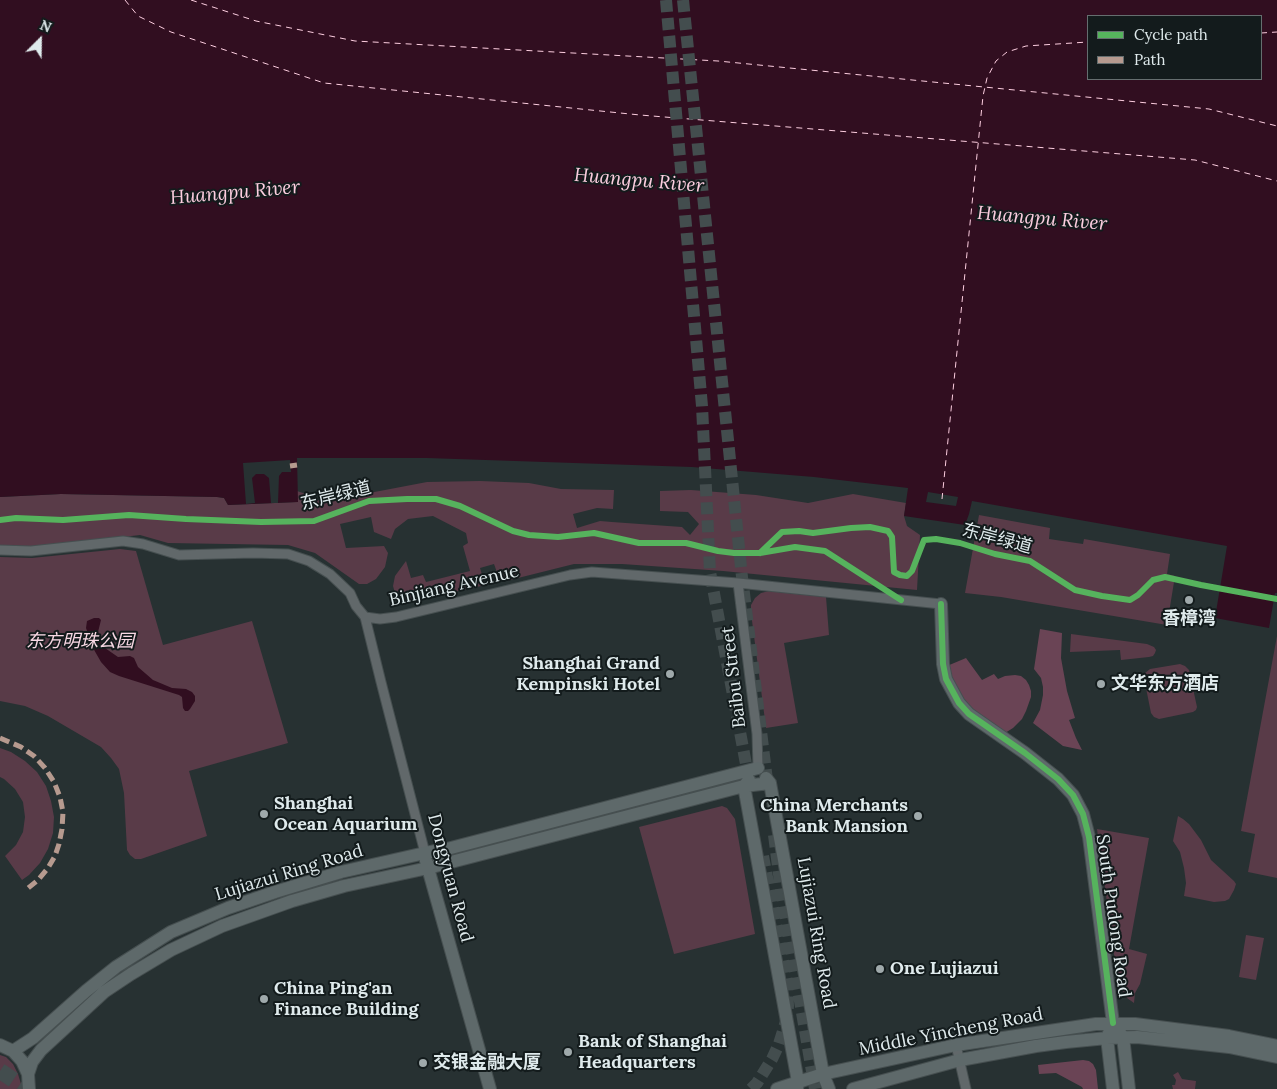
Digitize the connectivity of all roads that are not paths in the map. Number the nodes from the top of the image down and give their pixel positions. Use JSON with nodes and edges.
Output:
{"nodes":[{"id":1,"x":0,"y":550,"type":"edge"},
{"id":2,"x":738,"y":583,"type":"junction"},
{"id":3,"x":941,"y":604,"type":"joint"},
{"id":4,"x":365,"y":617,"type":"junction"},
{"id":5,"x":758,"y":768,"type":"junction"},
{"id":6,"x":770,"y":783,"type":"junction"},
{"id":7,"x":744,"y":786,"type":"junction"},
{"id":8,"x":425,"y":853,"type":"junction"},
{"id":9,"x":428,"y":868,"type":"junction"},
{"id":10,"x":1113,"y":1023,"type":"junction"},
{"id":11,"x":1123,"y":1037,"type":"junction"},
{"id":12,"x":1107,"y":1038,"type":"junction"},
{"id":13,"x":0,"y":1045,"type":"edge"},
{"id":14,"x":956,"y":1045,"type":"junction"},
{"id":15,"x":1277,"y":1046,"type":"edge"},
{"id":16,"x":12,"y":1051,"type":"junction"},
{"id":17,"x":1277,"y":1057,"type":"edge"},
{"id":18,"x":960,"y":1060,"type":"junction"},
{"id":19,"x":823,"y":1074,"type":"junction"},
{"id":20,"x":30,"y":1083,"type":"edge"},
{"id":21,"x":798,"y":1085,"type":"edge"},
{"id":22,"x":490,"y":1089,"type":"edge"},
{"id":23,"x":777,"y":1089,"type":"edge"},
{"id":24,"x":828,"y":1089,"type":"edge"},
{"id":25,"x":853,"y":1089,"type":"edge"},
{"id":26,"x":966,"y":1089,"type":"edge"},
{"id":27,"x":1113,"y":1089,"type":"edge"},
{"id":28,"x":1129,"y":1089,"type":"edge"}],
"edges":[{"from":1,"to":4,"type":"street"},
{"from":2,"to":3,"type":"street","name":"Binjiang Avenue"},
{"from":2,"to":4,"type":"street","name":"Binjiang Avenue"},
{"from":2,"to":5,"type":"street","name":"Baibu Street"},
{"from":3,"to":10,"type":"main road","name":"South Pudong Road"},
{"from":4,"to":8,"type":"street","name":"Dongyuan Road"},
{"from":5,"to":6,"type":"main road","name":"Lujiazui Ring Road"},
{"from":5,"to":7,"type":"main road"},
{"from":5,"to":8,"type":"main road","name":"Lujiazui Ring Road"},
{"from":6,"to":7,"type":"main road","name":"Lujiazui Ring Road"},
{"from":6,"to":19,"type":"main road","name":"Lujiazui Ring Road"},
{"from":7,"to":9,"type":"main road","name":"Lujiazui Ring Road"},
{"from":7,"to":21,"type":"main road"},
{"from":8,"to":9,"type":"main road","name":"Dongyuan Road"},
{"from":8,"to":16,"type":"main road","name":"Lujiazui Ring Road"},
{"from":9,"to":20,"type":"main road","name":"Lujiazui Ring Road"},
{"from":9,"to":22,"type":"main road","name":"Dongyuan Road"},
{"from":10,"to":11,"type":"main road","name":"South Pudong Road"},
{"from":10,"to":12,"type":"main road","name":"South Pudong Road"},
{"from":10,"to":14,"type":"main road","name":"Middle Yincheng Road"},
{"from":10,"to":15,"type":"main road","name":"Middle Yincheng Road"},
{"from":11,"to":12,"type":"main road","name":"Middle Yincheng Road"},
{"from":11,"to":17,"type":"main road","name":"Middle Yincheng Road"},
{"from":11,"to":28,"type":"main road","name":"South Pudong Road"},
{"from":12,"to":18,"type":"main road","name":"Middle Yincheng Road"},
{"from":12,"to":27,"type":"main road","name":"South Pudong Road"},
{"from":13,"to":16,"type":"main road"},
{"from":14,"to":18,"type":"street"},
{"from":14,"to":19,"type":"main road","name":"Middle Yincheng Road"},
{"from":16,"to":20,"type":"main road"},
{"from":18,"to":25,"type":"main road","name":"Middle Yincheng Road"},
{"from":18,"to":26,"type":"street"},
{"from":19,"to":21,"type":"main road","name":"Middle Yincheng Road"},
{"from":19,"to":24,"type":"main road","name":"Lujiazui Ring Road"},
{"from":21,"to":23,"type":"main road","name":"Middle Yincheng Road"}]}
